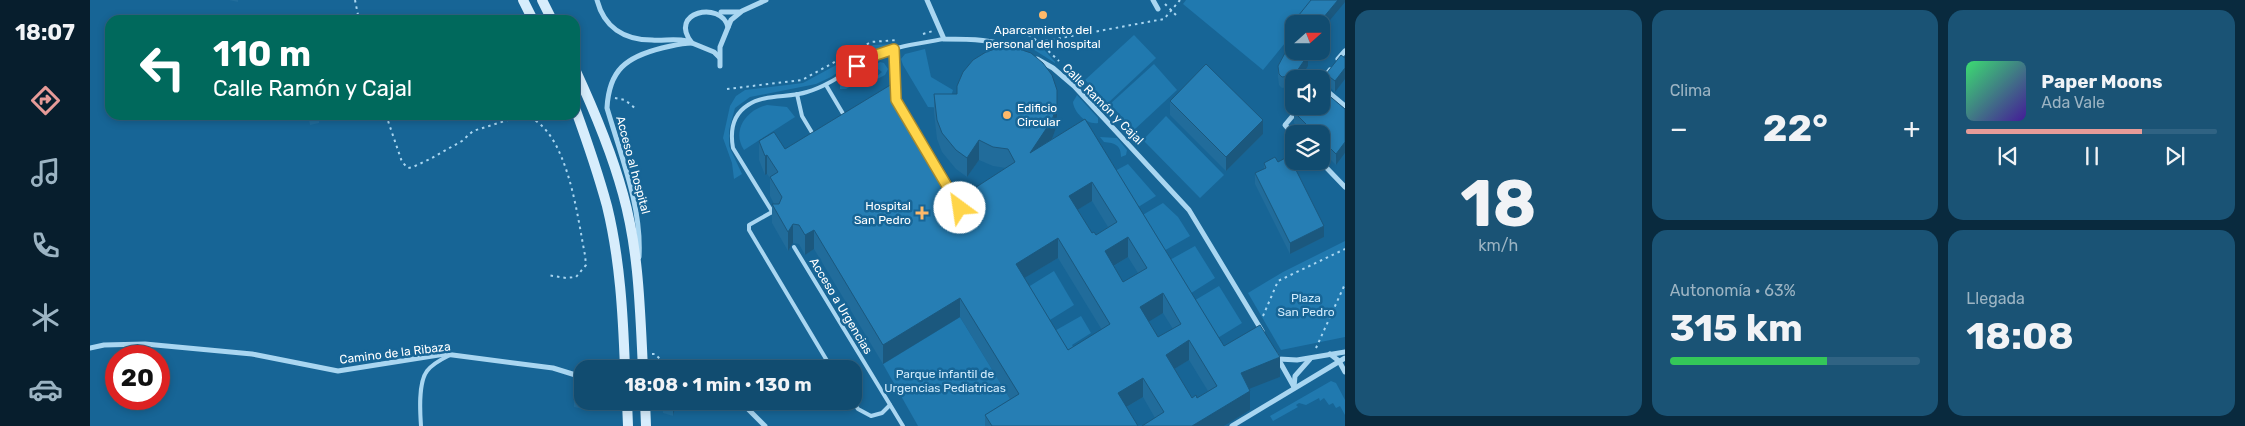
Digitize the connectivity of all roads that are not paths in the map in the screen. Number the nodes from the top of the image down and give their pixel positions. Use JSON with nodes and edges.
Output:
{"nodes":[{"id":1,"x":523,"y":0,"type":"edge"},
{"id":2,"x":542,"y":0,"type":"edge"},
{"id":3,"x":597,"y":0,"type":"edge"},
{"id":4,"x":766,"y":0,"type":"edge"},
{"id":5,"x":926,"y":0,"type":"edge"},
{"id":6,"x":1153,"y":0,"type":"edge"},
{"id":7,"x":1158,"y":9,"type":"dead end"},
{"id":8,"x":742,"y":11,"type":"junction"},
{"id":9,"x":720,"y":12,"type":"junction"},
{"id":10,"x":530,"y":15,"type":"edge"},
{"id":11,"x":550,"y":15,"type":"edge"},
{"id":12,"x":685,"y":24,"type":"junction"},
{"id":13,"x":728,"y":27,"type":"junction"},
{"id":14,"x":673,"y":39,"type":"junction"},
{"id":15,"x":944,"y":39,"type":"junction"},
{"id":16,"x":724,"y":40,"type":"junction"},
{"id":17,"x":692,"y":43,"type":"junction"},
{"id":18,"x":705,"y":49,"type":"junction"},
{"id":19,"x":894,"y":49,"type":"junction"},
{"id":20,"x":1345,"y":51,"type":"edge"},
{"id":21,"x":719,"y":56,"type":"junction"},
{"id":22,"x":1339,"y":58,"type":"junction"},
{"id":23,"x":1345,"y":63,"type":"edge"},
{"id":24,"x":720,"y":66,"type":"dead end"},
{"id":25,"x":1330,"y":70,"type":"edge"},
{"id":26,"x":580,"y":80,"type":"edge"},
{"id":27,"x":826,"y":85,"type":"junction"},
{"id":28,"x":797,"y":94,"type":"junction"},
{"id":29,"x":1330,"y":94,"type":"edge"},
{"id":30,"x":896,"y":100,"type":"edge"},
{"id":31,"x":1345,"y":106,"type":"edge"},
{"id":32,"x":1293,"y":115,"type":"edge"},
{"id":33,"x":580,"y":120,"type":"edge"},
{"id":34,"x":848,"y":122,"type":"edge"},
{"id":35,"x":1285,"y":125,"type":"edge"},
{"id":36,"x":807,"y":142,"type":"edge"},
{"id":37,"x":1329,"y":170,"type":"edge"},
{"id":38,"x":1345,"y":187,"type":"edge"},
{"id":39,"x":772,"y":212,"type":"junction"},
{"id":40,"x":776,"y":220,"type":"edge"},
{"id":41,"x":794,"y":248,"type":"dead end"},
{"id":42,"x":638,"y":278,"type":"junction"},
{"id":43,"x":1265,"y":337,"type":"edge"},
{"id":44,"x":90,"y":348,"type":"edge"},
{"id":45,"x":1274,"y":352,"type":"edge"},
{"id":46,"x":1345,"y":352,"type":"edge"},
{"id":47,"x":1329,"y":354,"type":"junction"},
{"id":48,"x":450,"y":355,"type":"junction"},
{"id":49,"x":1310,"y":358,"type":"junction"},
{"id":50,"x":1345,"y":358,"type":"edge"},
{"id":51,"x":1279,"y":359,"type":"junction"},
{"id":52,"x":625,"y":360,"type":"edge"},
{"id":53,"x":642,"y":360,"type":"edge"},
{"id":54,"x":827,"y":360,"type":"edge"},
{"id":55,"x":1339,"y":361,"type":"junction"},
{"id":56,"x":1345,"y":372,"type":"edge"},
{"id":57,"x":574,"y":375,"type":"edge"},
{"id":58,"x":1294,"y":388,"type":"junction"},
{"id":59,"x":890,"y":405,"type":"junction"},
{"id":60,"x":627,"y":410,"type":"edge"},
{"id":61,"x":645,"y":410,"type":"edge"},
{"id":62,"x":749,"y":410,"type":"edge"},
{"id":63,"x":860,"y":410,"type":"edge"},
{"id":64,"x":421,"y":426,"type":"edge"},
{"id":65,"x":628,"y":426,"type":"edge"},
{"id":66,"x":646,"y":426,"type":"edge"},
{"id":67,"x":765,"y":426,"type":"edge"},
{"id":68,"x":903,"y":426,"type":"edge"},
{"id":69,"x":1232,"y":426,"type":"edge"}],
"edges":[{"from":1,"to":10,"type":"main road"},
{"from":2,"to":11,"type":"main road"},
{"from":3,"to":14,"type":"street"},
{"from":4,"to":8,"type":"street"},
{"from":5,"to":15,"type":"street"},
{"from":6,"to":7,"type":"street"},
{"from":8,"to":9,"type":"street"},
{"from":8,"to":13,"type":"street"},
{"from":9,"to":12,"type":"street"},
{"from":9,"to":13,"type":"street"},
{"from":12,"to":14,"type":"street"},
{"from":12,"to":17,"type":"street"},
{"from":13,"to":16,"type":"street"},
{"from":14,"to":17,"type":"street"},
{"from":15,"to":19,"type":"lane","name":"Calle Ramón y Cajal"},
{"from":15,"to":43,"type":"street","name":"Calle Ramón y Cajal"},
{"from":16,"to":18,"type":"street"},
{"from":16,"to":21,"type":"street"},
{"from":17,"to":18,"type":"street"},
{"from":17,"to":42,"type":"street","name":"Acceso al hospital"},
{"from":18,"to":21,"type":"street"},
{"from":19,"to":27,"type":"lane","name":"Calle Ramón y Cajal"},
{"from":19,"to":30,"type":"lane"},
{"from":20,"to":22,"type":"street"},
{"from":21,"to":24,"type":"street"},
{"from":22,"to":23,"type":"lane"},
{"from":22,"to":25,"type":"street"},
{"from":26,"to":42,"type":"main road"},
{"from":27,"to":28,"type":"lane","name":"Calle Ramón y Cajal"},
{"from":27,"to":34,"type":"lane"},
{"from":28,"to":36,"type":"lane"},
{"from":28,"to":39,"type":"lane","name":"Calle Ramón y Cajal"},
{"from":29,"to":31,"type":"street"},
{"from":32,"to":35,"type":"street"},
{"from":33,"to":52,"type":"main road"},
{"from":37,"to":38,"type":"street"},
{"from":39,"to":40,"type":"lane","name":"Calle Ramón y Cajal"},
{"from":39,"to":54,"type":"lane"},
{"from":41,"to":59,"type":"lane","name":"Acceso a Urgencias"},
{"from":42,"to":53,"type":"main road"},
{"from":44,"to":48,"type":"street","name":"Camino de la Ribaza"},
{"from":45,"to":51,"type":"street"},
{"from":46,"to":47,"type":"street"},
{"from":47,"to":49,"type":"street"},
{"from":47,"to":55,"type":"street"},
{"from":48,"to":57,"type":"street","name":"Camino de la Ribaza"},
{"from":48,"to":64,"type":"lane"},
{"from":49,"to":51,"type":"street"},
{"from":49,"to":58,"type":"street"},
{"from":50,"to":55,"type":"street"},
{"from":51,"to":58,"type":"street"},
{"from":55,"to":56,"type":"street"},
{"from":55,"to":58,"type":"street"},
{"from":58,"to":69,"type":"street"},
{"from":59,"to":63,"type":"lane"},
{"from":59,"to":68,"type":"lane","name":"Acceso a Urgencias"},
{"from":60,"to":65,"type":"main road"},
{"from":61,"to":66,"type":"main road"},
{"from":62,"to":67,"type":"street"}]}
